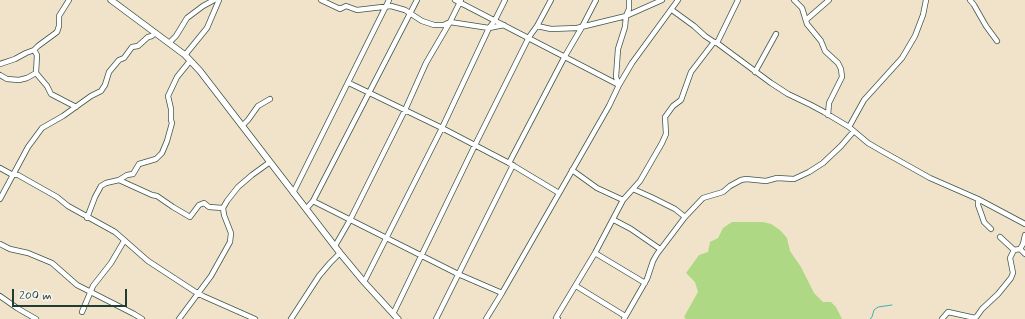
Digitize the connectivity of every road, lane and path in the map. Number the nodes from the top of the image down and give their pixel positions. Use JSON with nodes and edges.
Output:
{"nodes":[{"id":1,"x":69,"y":0,"type":"edge"},
{"id":2,"x":111,"y":0,"type":"edge"},
{"id":3,"x":214,"y":0,"type":"edge"},
{"id":4,"x":219,"y":0,"type":"edge"},
{"id":5,"x":321,"y":0,"type":"edge"},
{"id":6,"x":389,"y":0,"type":"edge"},
{"id":7,"x":417,"y":0,"type":"edge"},
{"id":8,"x":455,"y":0,"type":"edge"},
{"id":9,"x":505,"y":0,"type":"edge"},
{"id":10,"x":550,"y":0,"type":"edge"},
{"id":11,"x":596,"y":0,"type":"edge"},
{"id":12,"x":662,"y":0,"type":"edge"},
{"id":13,"x":738,"y":0,"type":"edge"},
{"id":14,"x":794,"y":0,"type":"edge"},
{"id":15,"x":829,"y":0,"type":"edge"},
{"id":16,"x":926,"y":0,"type":"edge"},
{"id":17,"x":970,"y":0,"type":"edge"},
{"id":18,"x":460,"y":1,"type":"edge"},
{"id":19,"x":629,"y":1,"type":"edge"},
{"id":20,"x":676,"y":1,"type":"edge"},
{"id":21,"x":386,"y":6,"type":"junction"},
{"id":22,"x":672,"y":10,"type":"junction"},
{"id":23,"x":411,"y":13,"type":"junction"},
{"id":24,"x":626,"y":16,"type":"junction"},
{"id":25,"x":494,"y":20,"type":"junction"},
{"id":26,"x":806,"y":20,"type":"junction"},
{"id":27,"x":450,"y":22,"type":"junction"},
{"id":28,"x":504,"y":25,"type":"junction"},
{"id":29,"x":537,"y":26,"type":"junction"},
{"id":30,"x":582,"y":27,"type":"junction"},
{"id":31,"x":489,"y":28,"type":"junction"},
{"id":32,"x":155,"y":33,"type":"junction"},
{"id":33,"x":776,"y":34,"type":"dead end"},
{"id":34,"x":529,"y":37,"type":"junction"},
{"id":35,"x":997,"y":41,"type":"dead end"},
{"id":36,"x":715,"y":42,"type":"junction"},
{"id":37,"x":169,"y":43,"type":"junction"},
{"id":38,"x":34,"y":50,"type":"junction"},
{"id":39,"x":185,"y":55,"type":"junction"},
{"id":40,"x":565,"y":56,"type":"junction"},
{"id":41,"x":190,"y":61,"type":"junction"},
{"id":42,"x":0,"y":64,"type":"edge"},
{"id":43,"x":755,"y":72,"type":"junction"},
{"id":44,"x":36,"y":73,"type":"junction"},
{"id":45,"x":0,"y":76,"type":"edge"},
{"id":46,"x":349,"y":83,"type":"junction"},
{"id":47,"x":619,"y":85,"type":"junction"},
{"id":48,"x":368,"y":93,"type":"junction"},
{"id":49,"x":270,"y":99,"type":"dead end"},
{"id":50,"x":76,"y":107,"type":"junction"},
{"id":51,"x":405,"y":110,"type":"junction"},
{"id":52,"x":828,"y":114,"type":"junction"},
{"id":53,"x":242,"y":126,"type":"junction"},
{"id":54,"x":442,"y":128,"type":"junction"},
{"id":55,"x":849,"y":128,"type":"junction"},
{"id":56,"x":853,"y":132,"type":"junction"},
{"id":57,"x":475,"y":145,"type":"junction"},
{"id":58,"x":270,"y":162,"type":"junction"},
{"id":59,"x":511,"y":164,"type":"junction"},
{"id":60,"x":0,"y":168,"type":"edge"},
{"id":61,"x":572,"y":170,"type":"junction"},
{"id":62,"x":14,"y":174,"type":"junction"},
{"id":63,"x":119,"y":180,"type":"junction"},
{"id":64,"x":633,"y":189,"type":"junction"},
{"id":65,"x":294,"y":193,"type":"junction"},
{"id":66,"x":559,"y":193,"type":"junction"},
{"id":67,"x":0,"y":199,"type":"edge"},
{"id":68,"x":978,"y":199,"type":"junction"},
{"id":69,"x":623,"y":200,"type":"junction"},
{"id":70,"x":313,"y":202,"type":"junction"},
{"id":71,"x":223,"y":208,"type":"junction"},
{"id":72,"x":306,"y":209,"type":"junction"},
{"id":73,"x":685,"y":217,"type":"junction"},
{"id":74,"x":87,"y":218,"type":"junction"},
{"id":75,"x":350,"y":220,"type":"junction"},
{"id":76,"x":614,"y":220,"type":"junction"},
{"id":77,"x":1025,"y":224,"type":"edge"},
{"id":78,"x":991,"y":229,"type":"dead end"},
{"id":79,"x":1025,"y":235,"type":"edge"},
{"id":80,"x":1000,"y":237,"type":"dead end"},
{"id":81,"x":386,"y":238,"type":"junction"},
{"id":82,"x":124,"y":241,"type":"junction"},
{"id":83,"x":0,"y":244,"type":"edge"},
{"id":84,"x":335,"y":246,"type":"junction"},
{"id":85,"x":660,"y":249,"type":"junction"},
{"id":86,"x":1020,"y":249,"type":"junction"},
{"id":87,"x":1014,"y":250,"type":"junction"},
{"id":88,"x":340,"y":253,"type":"junction"},
{"id":89,"x":595,"y":253,"type":"junction"},
{"id":90,"x":1025,"y":254,"type":"edge"},
{"id":91,"x":422,"y":255,"type":"junction"},
{"id":92,"x":458,"y":274,"type":"junction"},
{"id":93,"x":364,"y":282,"type":"junction"},
{"id":94,"x":645,"y":283,"type":"junction"},
{"id":95,"x":576,"y":286,"type":"junction"},
{"id":96,"x":90,"y":292,"type":"junction"},
{"id":97,"x":198,"y":293,"type":"junction"},
{"id":98,"x":502,"y":293,"type":"junction"},
{"id":99,"x":0,"y":296,"type":"edge"},
{"id":100,"x":82,"y":312,"type":"dead end"},
{"id":101,"x":393,"y":314,"type":"junction"},
{"id":102,"x":624,"y":318,"type":"edge"},
{"id":103,"x":36,"y":319,"type":"edge"},
{"id":104,"x":142,"y":319,"type":"edge"},
{"id":105,"x":179,"y":319,"type":"edge"},
{"id":106,"x":255,"y":319,"type":"edge"},
{"id":107,"x":291,"y":319,"type":"edge"},
{"id":108,"x":398,"y":319,"type":"edge"},
{"id":109,"x":436,"y":319,"type":"edge"},
{"id":110,"x":486,"y":319,"type":"edge"},
{"id":111,"x":557,"y":319,"type":"edge"},
{"id":112,"x":942,"y":319,"type":"edge"}],
"edges":[{"from":1,"to":38,"type":"street"},
{"from":2,"to":32,"type":"street"},
{"from":3,"to":37,"type":"street"},
{"from":4,"to":39,"type":"street"},
{"from":5,"to":21,"type":"street"},
{"from":6,"to":21,"type":"street"},
{"from":7,"to":23,"type":"street"},
{"from":8,"to":18,"type":"street"},
{"from":9,"to":25,"type":"street"},
{"from":10,"to":29,"type":"street"},
{"from":11,"to":30,"type":"street"},
{"from":12,"to":24,"type":"street"},
{"from":13,"to":36,"type":"street"},
{"from":14,"to":26,"type":"street"},
{"from":15,"to":26,"type":"street"},
{"from":16,"to":55,"type":"street"},
{"from":17,"to":35,"type":"street"},
{"from":18,"to":25,"type":"street"},
{"from":18,"to":27,"type":"street"},
{"from":19,"to":24,"type":"street"},
{"from":20,"to":22,"type":"street"},
{"from":21,"to":23,"type":"street"},
{"from":21,"to":46,"type":"street"},
{"from":22,"to":36,"type":"street"},
{"from":22,"to":47,"type":"street"},
{"from":23,"to":27,"type":"street"},
{"from":23,"to":48,"type":"street"},
{"from":24,"to":30,"type":"street"},
{"from":24,"to":47,"type":"street"},
{"from":25,"to":28,"type":"street"},
{"from":25,"to":31,"type":"street"},
{"from":26,"to":52,"type":"street"},
{"from":27,"to":31,"type":"street"},
{"from":27,"to":51,"type":"street"},
{"from":28,"to":31,"type":"street"},
{"from":28,"to":34,"type":"street"},
{"from":29,"to":30,"type":"street"},
{"from":29,"to":34,"type":"street"},
{"from":30,"to":40,"type":"street"},
{"from":31,"to":54,"type":"street"},
{"from":32,"to":37,"type":"street"},
{"from":32,"to":50,"type":"street"},
{"from":33,"to":43,"type":"street"},
{"from":34,"to":40,"type":"street"},
{"from":34,"to":57,"type":"street"},
{"from":36,"to":43,"type":"street"},
{"from":36,"to":64,"type":"street"},
{"from":37,"to":39,"type":"street"},
{"from":38,"to":42,"type":"street"},
{"from":38,"to":44,"type":"street"},
{"from":39,"to":41,"type":"street"},
{"from":40,"to":47,"type":"street"},
{"from":40,"to":59,"type":"street"},
{"from":41,"to":53,"type":"street"},
{"from":41,"to":63,"type":"street"},
{"from":43,"to":52,"type":"street"},
{"from":44,"to":45,"type":"street"},
{"from":44,"to":50,"type":"street"},
{"from":46,"to":48,"type":"street"},
{"from":46,"to":65,"type":"street"},
{"from":47,"to":61,"type":"street"},
{"from":48,"to":51,"type":"street"},
{"from":48,"to":70,"type":"street"},
{"from":49,"to":53,"type":"street"},
{"from":50,"to":62,"type":"street"},
{"from":51,"to":54,"type":"street"},
{"from":51,"to":75,"type":"street"},
{"from":52,"to":55,"type":"street"},
{"from":53,"to":58,"type":"street"},
{"from":54,"to":57,"type":"street"},
{"from":54,"to":81,"type":"street"},
{"from":55,"to":56,"type":"street"},
{"from":56,"to":68,"type":"street"},
{"from":56,"to":73,"type":"street"},
{"from":57,"to":59,"type":"street"},
{"from":57,"to":91,"type":"street"},
{"from":58,"to":65,"type":"street"},
{"from":58,"to":71,"type":"street"},
{"from":59,"to":66,"type":"street"},
{"from":59,"to":92,"type":"street"},
{"from":60,"to":62,"type":"street"},
{"from":61,"to":66,"type":"street"},
{"from":61,"to":69,"type":"street"},
{"from":62,"to":67,"type":"street"},
{"from":62,"to":74,"type":"street"},
{"from":63,"to":71,"type":"street"},
{"from":63,"to":74,"type":"street"},
{"from":64,"to":69,"type":"street"},
{"from":64,"to":73,"type":"street"},
{"from":65,"to":72,"type":"street"},
{"from":66,"to":98,"type":"street"},
{"from":68,"to":77,"type":"street"},
{"from":68,"to":78,"type":"street"},
{"from":69,"to":76,"type":"street"},
{"from":70,"to":72,"type":"street"},
{"from":70,"to":75,"type":"street"},
{"from":71,"to":97,"type":"street"},
{"from":72,"to":84,"type":"street"},
{"from":73,"to":85,"type":"street"},
{"from":74,"to":82,"type":"street"},
{"from":75,"to":81,"type":"street"},
{"from":75,"to":84,"type":"street"},
{"from":76,"to":85,"type":"street"},
{"from":76,"to":89,"type":"street"},
{"from":79,"to":86,"type":"street"},
{"from":80,"to":87,"type":"street"},
{"from":81,"to":91,"type":"street"},
{"from":81,"to":93,"type":"street"},
{"from":82,"to":96,"type":"street"},
{"from":82,"to":97,"type":"street"},
{"from":83,"to":96,"type":"street"},
{"from":84,"to":88,"type":"street"},
{"from":85,"to":94,"type":"street"},
{"from":86,"to":87,"type":"street"},
{"from":86,"to":90,"type":"street"},
{"from":87,"to":112,"type":"street"},
{"from":88,"to":93,"type":"street"},
{"from":88,"to":107,"type":"street"},
{"from":89,"to":94,"type":"street"},
{"from":89,"to":95,"type":"street"},
{"from":91,"to":92,"type":"street"},
{"from":91,"to":101,"type":"street"},
{"from":92,"to":98,"type":"street"},
{"from":92,"to":109,"type":"street"},
{"from":93,"to":101,"type":"street"},
{"from":94,"to":102,"type":"street"},
{"from":95,"to":102,"type":"street"},
{"from":95,"to":111,"type":"street"},
{"from":96,"to":100,"type":"street"},
{"from":96,"to":104,"type":"street"},
{"from":97,"to":105,"type":"street"},
{"from":97,"to":106,"type":"street"},
{"from":98,"to":110,"type":"street"},
{"from":99,"to":103,"type":"street"},
{"from":101,"to":108,"type":"street"}]}
